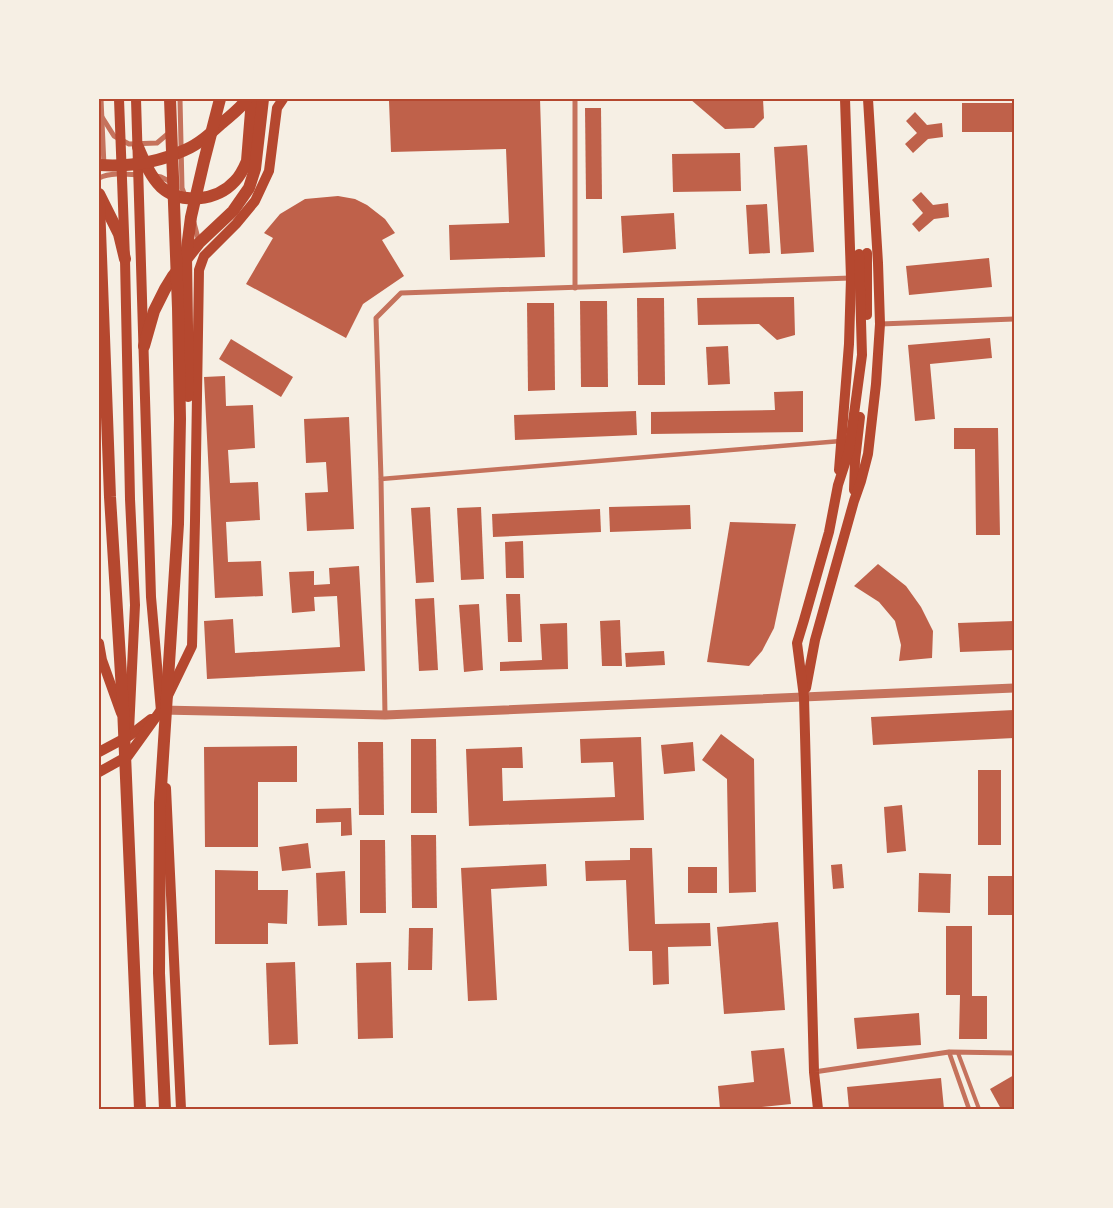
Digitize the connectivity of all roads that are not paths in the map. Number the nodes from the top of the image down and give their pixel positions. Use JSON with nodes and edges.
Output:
{"nodes":[{"id":1,"x":101,"y":99,"type":"edge"},
{"id":2,"x":119,"y":99,"type":"edge"},
{"id":3,"x":136,"y":99,"type":"edge"},
{"id":4,"x":170,"y":99,"type":"edge"},
{"id":5,"x":180,"y":99,"type":"edge"},
{"id":6,"x":220,"y":99,"type":"edge"},
{"id":7,"x":247,"y":99,"type":"edge"},
{"id":8,"x":252,"y":99,"type":"edge"},
{"id":9,"x":263,"y":99,"type":"edge"},
{"id":10,"x":283,"y":99,"type":"edge"},
{"id":11,"x":574,"y":99,"type":"edge"},
{"id":12,"x":845,"y":99,"type":"edge"},
{"id":13,"x":868,"y":99,"type":"edge"},
{"id":14,"x":102,"y":117,"type":"junction"},
{"id":15,"x":180,"y":124,"type":"junction"},
{"id":16,"x":138,"y":147,"type":"junction"},
{"id":17,"x":100,"y":173,"type":"edge"},
{"id":18,"x":182,"y":188,"type":"junction"},
{"id":19,"x":99,"y":194,"type":"edge"},
{"id":20,"x":99,"y":204,"type":"edge"},
{"id":21,"x":204,"y":256,"type":"junction"},
{"id":22,"x":125,"y":258,"type":"junction"},
{"id":23,"x":851,"y":278,"type":"junction"},
{"id":24,"x":575,"y":288,"type":"junction"},
{"id":25,"x":1014,"y":319,"type":"edge"},
{"id":26,"x":880,"y":324,"type":"junction"},
{"id":27,"x":144,"y":346,"type":"junction"},
{"id":28,"x":180,"y":419,"type":"junction"},
{"id":29,"x":841,"y":441,"type":"junction"},
{"id":30,"x":99,"y":467,"type":"edge"},
{"id":31,"x":381,"y":479,"type":"junction"},
{"id":32,"x":838,"y":485,"type":"junction"},
{"id":33,"x":110,"y":498,"type":"junction"},
{"id":34,"x":854,"y":501,"type":"junction"},
{"id":35,"x":99,"y":643,"type":"edge"},
{"id":36,"x":1014,"y":688,"type":"edge"},
{"id":37,"x":804,"y":697,"type":"junction"},
{"id":38,"x":161,"y":710,"type":"junction"},
{"id":39,"x":385,"y":715,"type":"junction"},
{"id":40,"x":129,"y":736,"type":"junction"},
{"id":41,"x":99,"y":752,"type":"edge"},
{"id":42,"x":128,"y":756,"type":"junction"},
{"id":43,"x":99,"y":772,"type":"edge"},
{"id":44,"x":948,"y":1052,"type":"junction"},
{"id":45,"x":958,"y":1053,"type":"junction"},
{"id":46,"x":1014,"y":1054,"type":"edge"},
{"id":47,"x":814,"y":1072,"type":"junction"},
{"id":48,"x":140,"y":1109,"type":"edge"},
{"id":49,"x":165,"y":1109,"type":"edge"},
{"id":50,"x":181,"y":1109,"type":"edge"},
{"id":51,"x":818,"y":1109,"type":"edge"},
{"id":52,"x":969,"y":1109,"type":"edge"},
{"id":53,"x":979,"y":1109,"type":"edge"}],
"edges":[{"from":1,"to":14,"type":"street"},
{"from":2,"to":22,"type":"main road"},
{"from":3,"to":16,"type":"main road"},
{"from":4,"to":28,"type":"main road"},
{"from":5,"to":15,"type":"street"},
{"from":6,"to":28,"type":"main road"},
{"from":7,"to":17,"type":"main road"},
{"from":8,"to":16,"type":"main road"},
{"from":9,"to":27,"type":"main road"},
{"from":10,"to":21,"type":"main road"},
{"from":11,"to":24,"type":"street"},
{"from":12,"to":23,"type":"main road"},
{"from":13,"to":26,"type":"main road"},
{"from":14,"to":15,"type":"street"},
{"from":14,"to":17,"type":"street"},
{"from":15,"to":18,"type":"street"},
{"from":16,"to":27,"type":"main road"},
{"from":17,"to":18,"type":"street"},
{"from":18,"to":21,"type":"street"},
{"from":19,"to":22,"type":"main road"},
{"from":20,"to":33,"type":"main road"},
{"from":21,"to":38,"type":"main road"},
{"from":22,"to":40,"type":"main road"},
{"from":23,"to":24,"type":"street"},
{"from":23,"to":29,"type":"main road"},
{"from":24,"to":31,"type":"street"},
{"from":25,"to":26,"type":"street"},
{"from":26,"to":34,"type":"main road"},
{"from":27,"to":38,"type":"main road"},
{"from":28,"to":49,"type":"main road"},
{"from":29,"to":31,"type":"street"},
{"from":29,"to":32,"type":"main road"},
{"from":30,"to":33,"type":"main road"},
{"from":31,"to":39,"type":"street"},
{"from":32,"to":34,"type":"main road"},
{"from":32,"to":37,"type":"main road"},
{"from":33,"to":48,"type":"main road"},
{"from":34,"to":37,"type":"main road"},
{"from":35,"to":40,"type":"main road"},
{"from":36,"to":37,"type":"street"},
{"from":37,"to":39,"type":"street"},
{"from":37,"to":47,"type":"main road"},
{"from":38,"to":39,"type":"street"},
{"from":38,"to":40,"type":"main road"},
{"from":38,"to":42,"type":"main road"},
{"from":38,"to":50,"type":"main road"},
{"from":40,"to":41,"type":"main road"},
{"from":40,"to":42,"type":"main road"},
{"from":42,"to":43,"type":"main road"},
{"from":42,"to":48,"type":"main road"},
{"from":44,"to":45,"type":"street"},
{"from":44,"to":47,"type":"street"},
{"from":44,"to":52,"type":"street"},
{"from":45,"to":46,"type":"street"},
{"from":45,"to":53,"type":"lane"},
{"from":47,"to":51,"type":"main road"}]}
